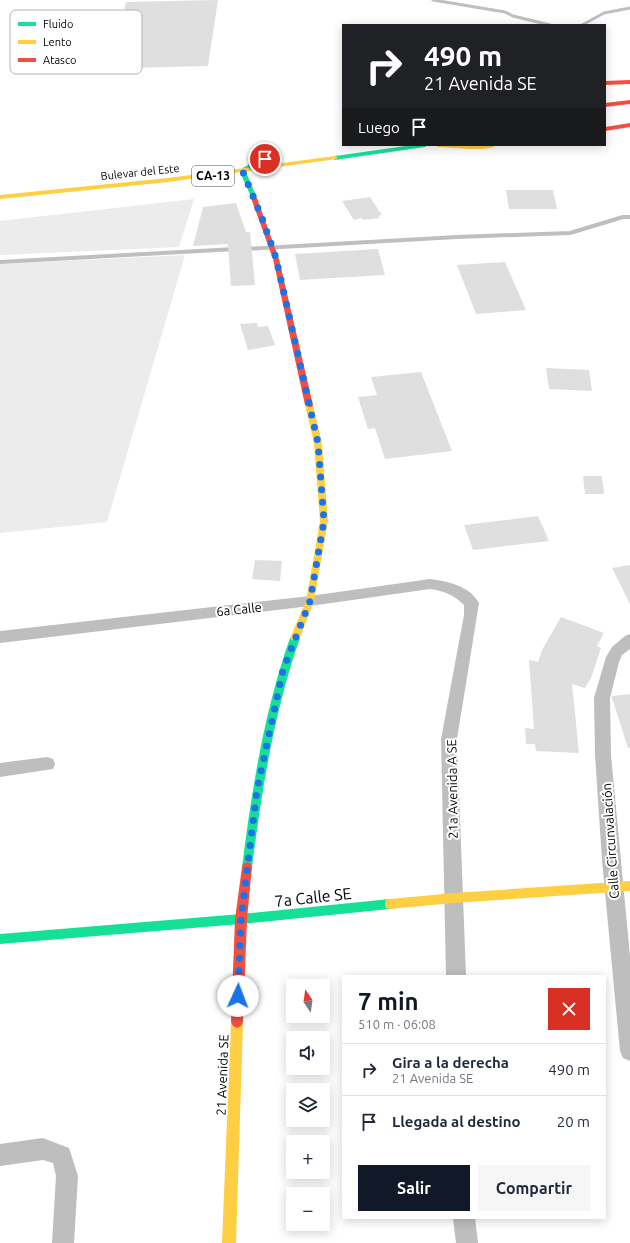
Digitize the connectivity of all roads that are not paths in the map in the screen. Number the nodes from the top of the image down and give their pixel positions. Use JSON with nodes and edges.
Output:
{"nodes":[{"id":1,"x":630,"y":82,"type":"edge"},
{"id":2,"x":606,"y":83,"type":"edge"},
{"id":3,"x":606,"y":102,"type":"edge"},
{"id":4,"x":630,"y":102,"type":"edge"},
{"id":5,"x":617,"y":104,"type":"junction"},
{"id":6,"x":606,"y":105,"type":"edge"},
{"id":7,"x":630,"y":111,"type":"edge"},
{"id":8,"x":612,"y":114,"type":"dead end"},
{"id":9,"x":630,"y":121,"type":"edge"},
{"id":10,"x":626,"y":125,"type":"edge"},
{"id":11,"x":606,"y":129,"type":"edge"},
{"id":12,"x":418,"y":146,"type":"edge"},
{"id":13,"x":458,"y":146,"type":"edge"},
{"id":14,"x":486,"y":146,"type":"edge"},
{"id":15,"x":243,"y":160,"type":"dead end"},
{"id":16,"x":243,"y":172,"type":"junction"},
{"id":17,"x":0,"y":197,"type":"edge"},
{"id":18,"x":310,"y":601,"type":"junction"},
{"id":19,"x":472,"y":604,"type":"joint"},
{"id":20,"x":0,"y":637,"type":"edge"},
{"id":21,"x":630,"y":640,"type":"edge"},
{"id":22,"x":47,"y":764,"type":"dead end"},
{"id":23,"x":0,"y":770,"type":"edge"},
{"id":24,"x":622,"y":887,"type":"edge"},
{"id":25,"x":454,"y":898,"type":"junction"},
{"id":26,"x":241,"y":919,"type":"junction"},
{"id":27,"x":0,"y":938,"type":"edge"},
{"id":28,"x":456,"y":975,"type":"edge"},
{"id":29,"x":630,"y":1051,"type":"edge"},
{"id":30,"x":0,"y":1155,"type":"edge"},
{"id":31,"x":464,"y":1219,"type":"edge"},
{"id":32,"x":63,"y":1243,"type":"edge"},
{"id":33,"x":229,"y":1243,"type":"edge"},
{"id":34,"x":467,"y":1243,"type":"edge"}],
"edges":[{"from":1,"to":2,"type":"main road"},
{"from":3,"to":5,"type":"main road"},
{"from":4,"to":5,"type":"main road"},
{"from":5,"to":6,"type":"main road"},
{"from":7,"to":8,"type":"main road"},
{"from":9,"to":10,"type":"main road"},
{"from":10,"to":11,"type":"main road"},
{"from":12,"to":16,"type":"main road","name":"Bulevar del Este","number":"CA-13"},
{"from":13,"to":14,"type":"main road"},
{"from":15,"to":16,"type":"main road","number":"CA-13"},
{"from":16,"to":17,"type":"main road","name":"Bulevar del Este","number":"CA-13"},
{"from":16,"to":18,"type":"main road","name":"21 Avenida SE"},
{"from":18,"to":19,"type":"street","name":"6a Calle"},
{"from":18,"to":20,"type":"street","name":"6a Calle"},
{"from":18,"to":26,"type":"main road","name":"21 Avenida SE"},
{"from":19,"to":25,"type":"street","name":"21a Avenida A SE"},
{"from":21,"to":24,"type":"street","name":"Calle Circunvalación"},
{"from":22,"to":23,"type":"street"},
{"from":24,"to":25,"type":"main road","name":"7a Calle SE"},
{"from":24,"to":29,"type":"street","name":"Calle Circunvalación"},
{"from":25,"to":26,"type":"main road","name":"7a Calle SE"},
{"from":25,"to":28,"type":"street","name":"21a Avenida A SE"},
{"from":26,"to":27,"type":"main road","name":"7a Calle SE"},
{"from":26,"to":33,"type":"main road","name":"21 Avenida SE"},
{"from":30,"to":32,"type":"street"},
{"from":31,"to":34,"type":"street"}]}
